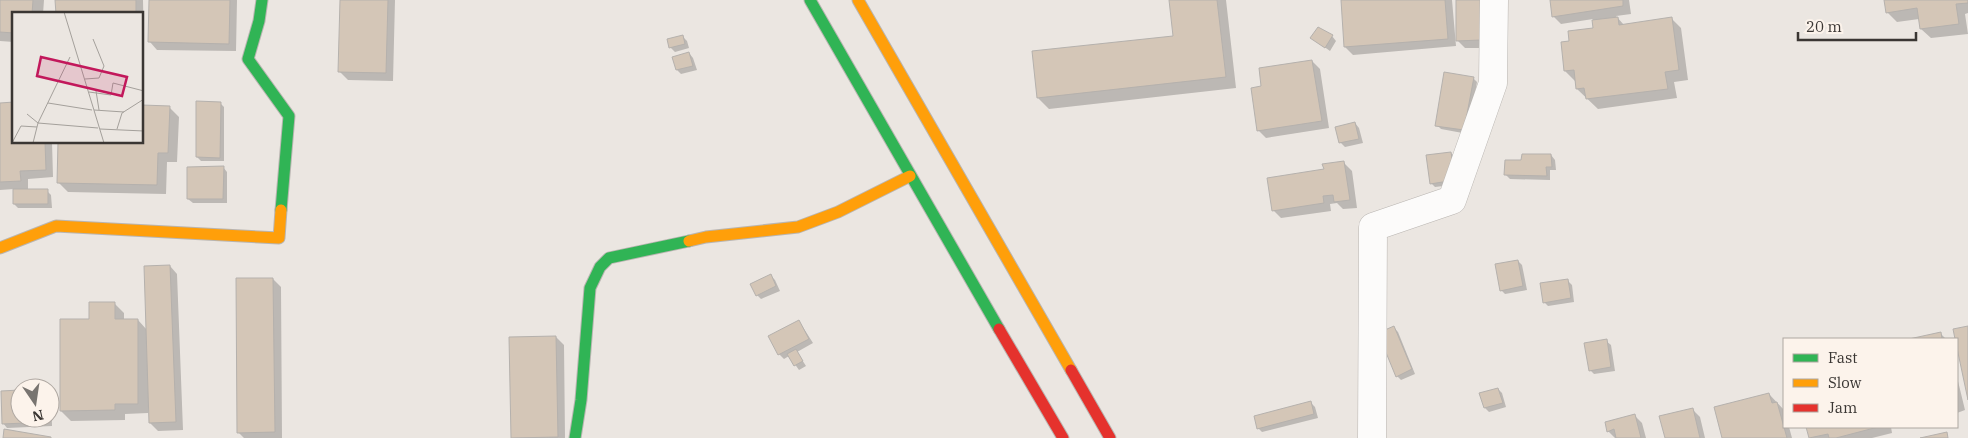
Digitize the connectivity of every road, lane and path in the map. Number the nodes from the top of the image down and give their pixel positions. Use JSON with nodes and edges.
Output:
{"nodes":[{"id":1,"x":262,"y":0,"type":"edge"},
{"id":2,"x":810,"y":0,"type":"edge"},
{"id":3,"x":858,"y":0,"type":"edge"},
{"id":4,"x":1494,"y":0,"type":"edge"},
{"id":5,"x":910,"y":176,"type":"junction"},
{"id":6,"x":0,"y":248,"type":"edge"},
{"id":7,"x":575,"y":438,"type":"edge"},
{"id":8,"x":1063,"y":438,"type":"edge"},
{"id":9,"x":1110,"y":438,"type":"edge"},
{"id":10,"x":1372,"y":438,"type":"edge"}],
"edges":[{"from":1,"to":6,"type":"street"},
{"from":2,"to":5,"type":"street"},
{"from":3,"to":9,"type":"street"},
{"from":4,"to":10,"type":"street"},
{"from":5,"to":7,"type":"street"},
{"from":5,"to":8,"type":"street"}]}
